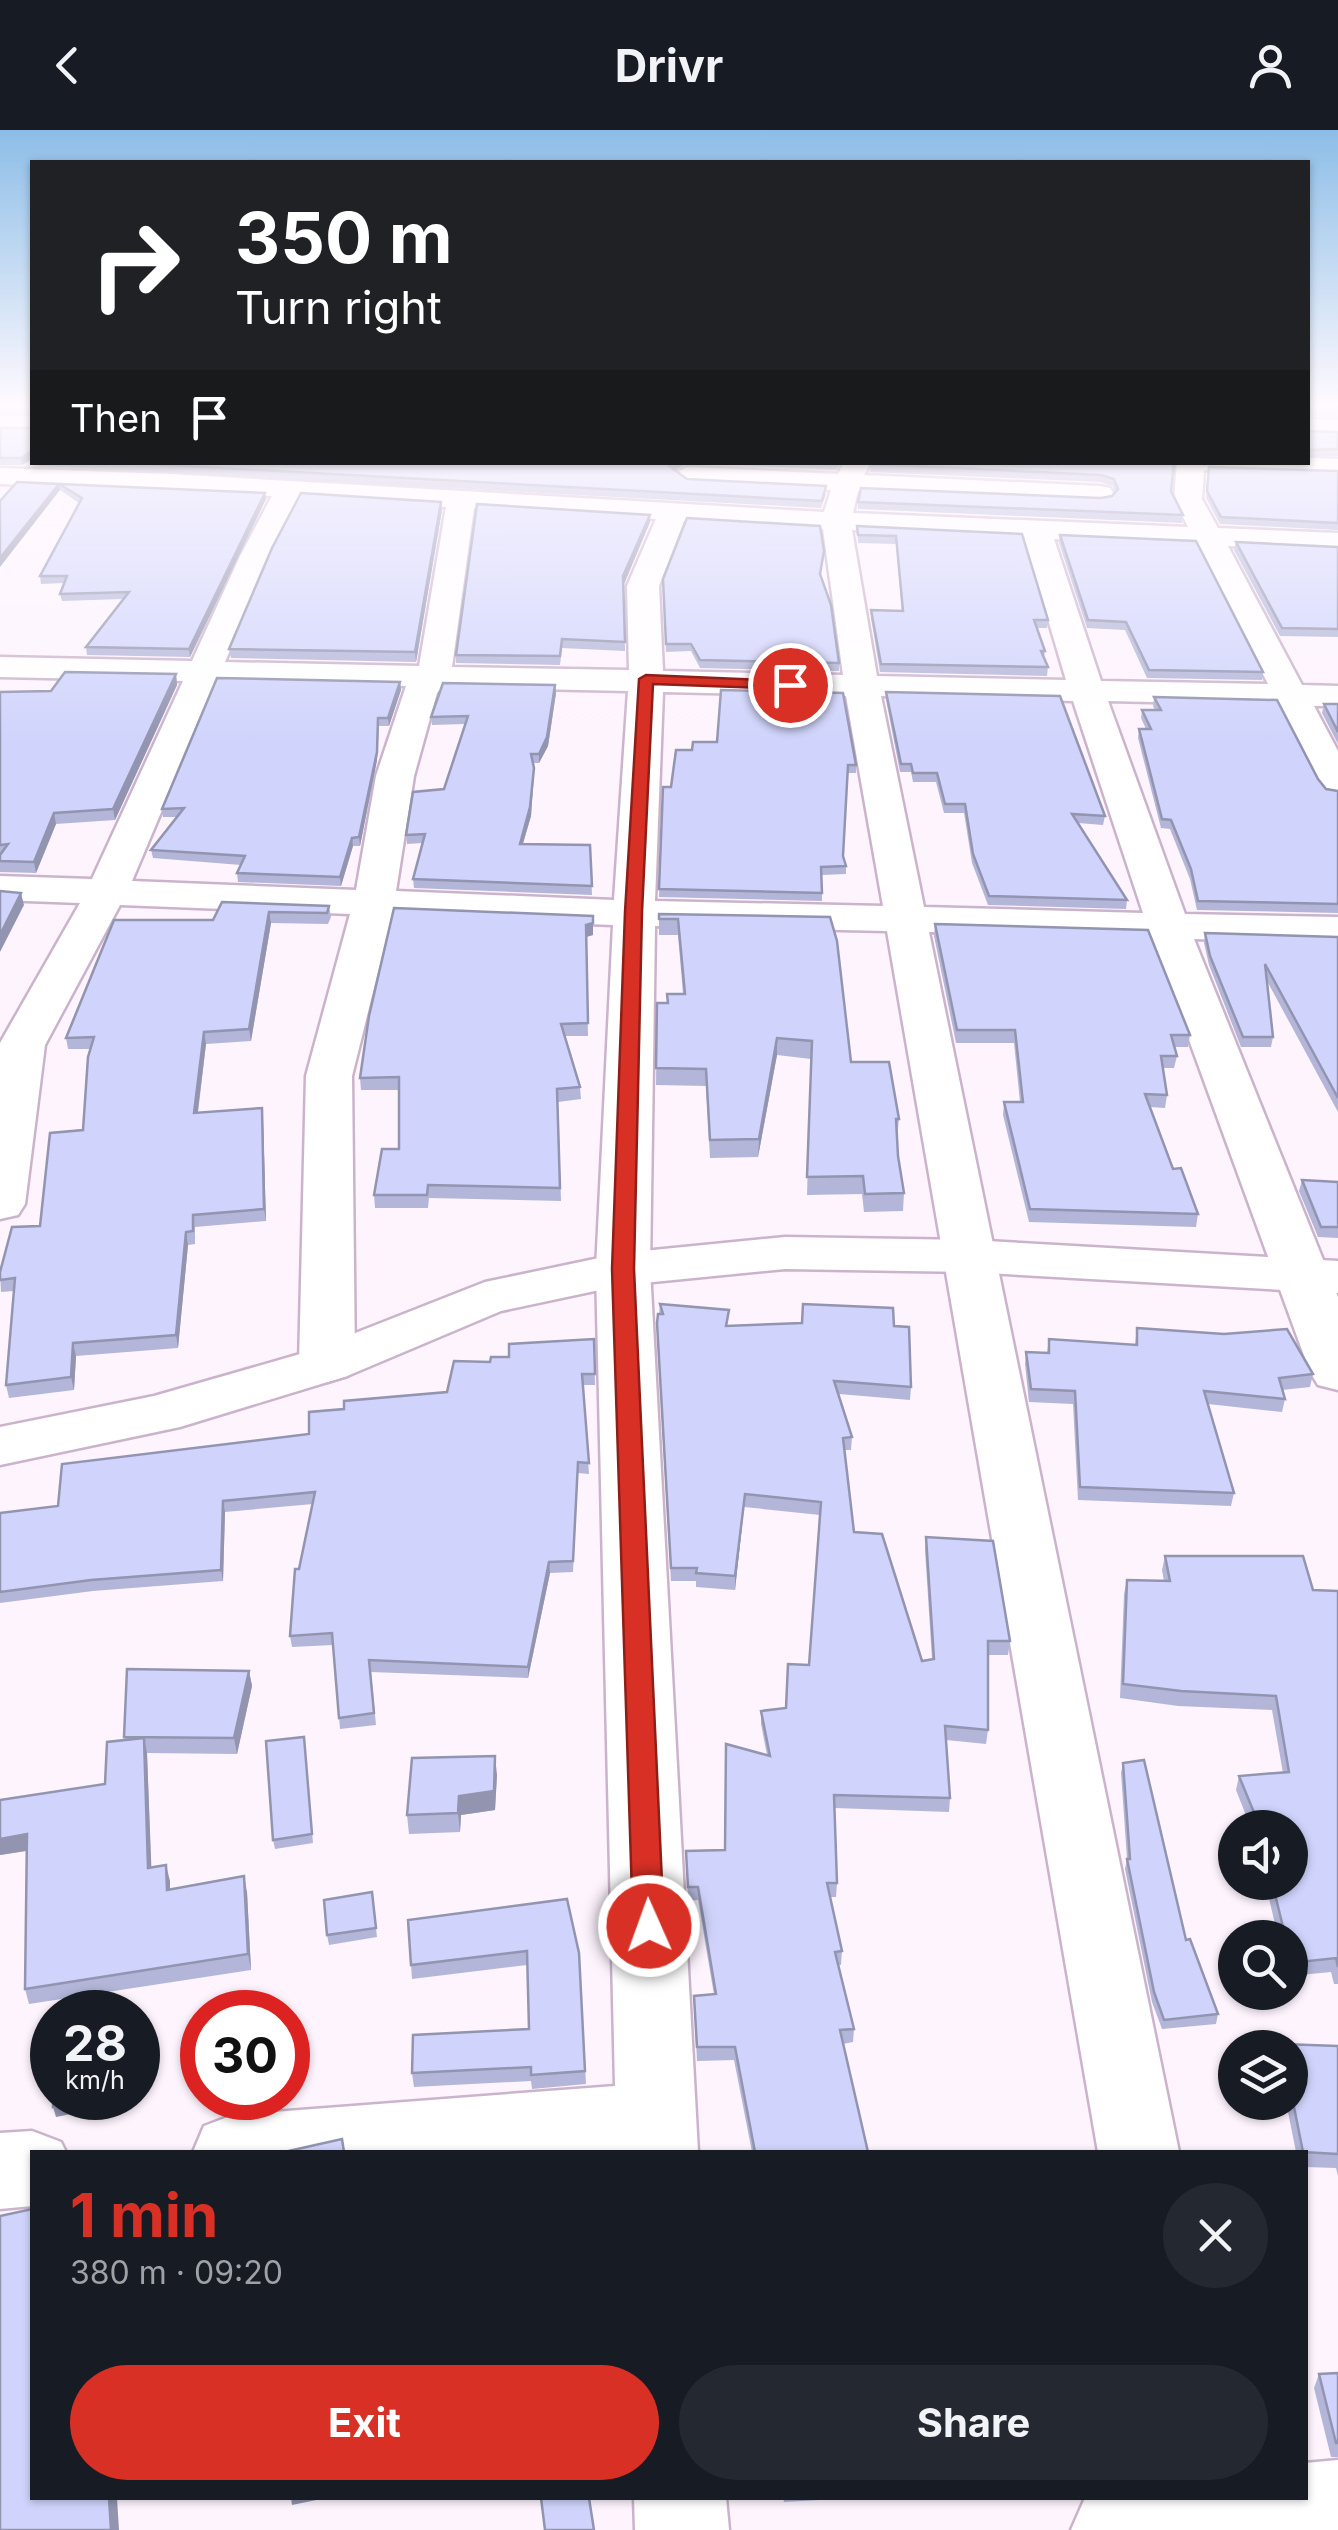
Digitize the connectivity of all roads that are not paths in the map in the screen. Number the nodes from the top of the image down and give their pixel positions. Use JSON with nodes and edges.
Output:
{"nodes":[{"id":1,"x":275,"y":518,"type":"edge"},
{"id":2,"x":459,"y":518,"type":"edge"},
{"id":3,"x":671,"y":518,"type":"edge"},
{"id":4,"x":787,"y":518,"type":"edge"},
{"id":5,"x":837,"y":518,"type":"edge"},
{"id":6,"x":1193,"y":518,"type":"edge"},
{"id":7,"x":836,"y":521,"type":"junction"},
{"id":8,"x":1036,"y":529,"type":"junction"},
{"id":9,"x":1206,"y":535,"type":"junction"},
{"id":10,"x":1338,"y":542,"type":"edge"},
{"id":11,"x":0,"y":667,"type":"edge"},
{"id":12,"x":207,"y":670,"type":"junction"},
{"id":13,"x":434,"y":675,"type":"junction"},
{"id":14,"x":646,"y":679,"type":"junction"},
{"id":15,"x":862,"y":688,"type":"junction"},
{"id":16,"x":1086,"y":690,"type":"junction"},
{"id":17,"x":1291,"y":695,"type":"junction"},
{"id":18,"x":1338,"y":696,"type":"edge"},
{"id":19,"x":1338,"y":786,"type":"edge"},
{"id":20,"x":0,"y":888,"type":"edge"},
{"id":21,"x":106,"y":893,"type":"junction"},
{"id":22,"x":374,"y":903,"type":"junction"},
{"id":23,"x":634,"y":912,"type":"junction"},
{"id":24,"x":903,"y":916,"type":"junction"},
{"id":25,"x":1167,"y":924,"type":"junction"},
{"id":26,"x":1338,"y":930,"type":"edge"},
{"id":27,"x":0,"y":1204,"type":"edge"},
{"id":28,"x":969,"y":1256,"type":"junction"},
{"id":29,"x":623,"y":1269,"type":"junction"},
{"id":30,"x":1321,"y":1276,"type":"edge"},
{"id":31,"x":327,"y":1364,"type":"junction"},
{"id":32,"x":1338,"y":1372,"type":"edge"},
{"id":33,"x":0,"y":1446,"type":"edge"},
{"id":34,"x":657,"y":2136,"type":"edge"},
{"id":35,"x":286,"y":2150,"type":"edge"},
{"id":36,"x":1139,"y":2150,"type":"edge"},
{"id":37,"x":30,"y":2168,"type":"edge"},
{"id":38,"x":0,"y":2171,"type":"edge"},
{"id":39,"x":680,"y":2500,"type":"edge"},
{"id":40,"x":1338,"y":2506,"type":"edge"},
{"id":41,"x":1207,"y":2509,"type":"edge"},
{"id":42,"x":682,"y":2530,"type":"edge"},
{"id":43,"x":1118,"y":2530,"type":"edge"}],
"edges":[{"from":1,"to":12,"type":"street"},
{"from":2,"to":13,"type":"street"},
{"from":3,"to":14,"type":"street"},
{"from":4,"to":7,"type":"street"},
{"from":5,"to":7,"type":"street"},
{"from":6,"to":9,"type":"street"},
{"from":7,"to":8,"type":"street"},
{"from":7,"to":15,"type":"street"},
{"from":8,"to":9,"type":"street"},
{"from":8,"to":16,"type":"street"},
{"from":9,"to":10,"type":"street"},
{"from":9,"to":17,"type":"street"},
{"from":11,"to":12,"type":"street"},
{"from":12,"to":13,"type":"street"},
{"from":12,"to":21,"type":"street"},
{"from":13,"to":14,"type":"street"},
{"from":13,"to":22,"type":"street"},
{"from":14,"to":15,"type":"street"},
{"from":14,"to":23,"type":"street"},
{"from":15,"to":16,"type":"street"},
{"from":15,"to":24,"type":"street"},
{"from":16,"to":17,"type":"street"},
{"from":16,"to":25,"type":"street"},
{"from":17,"to":18,"type":"street"},
{"from":17,"to":19,"type":"street"},
{"from":20,"to":21,"type":"street"},
{"from":21,"to":22,"type":"street"},
{"from":21,"to":27,"type":"street"},
{"from":22,"to":23,"type":"street"},
{"from":22,"to":31,"type":"street"},
{"from":23,"to":24,"type":"street"},
{"from":23,"to":29,"type":"street"},
{"from":24,"to":25,"type":"street"},
{"from":24,"to":28,"type":"street"},
{"from":25,"to":26,"type":"street"},
{"from":25,"to":30,"type":"street"},
{"from":28,"to":29,"type":"street"},
{"from":28,"to":30,"type":"street"},
{"from":28,"to":36,"type":"street"},
{"from":29,"to":31,"type":"street"},
{"from":29,"to":34,"type":"street"},
{"from":30,"to":32,"type":"street"},
{"from":31,"to":33,"type":"street"},
{"from":34,"to":35,"type":"street"},
{"from":37,"to":38,"type":"street"},
{"from":39,"to":42,"type":"street"},
{"from":40,"to":41,"type":"street"},
{"from":41,"to":43,"type":"street"}]}
